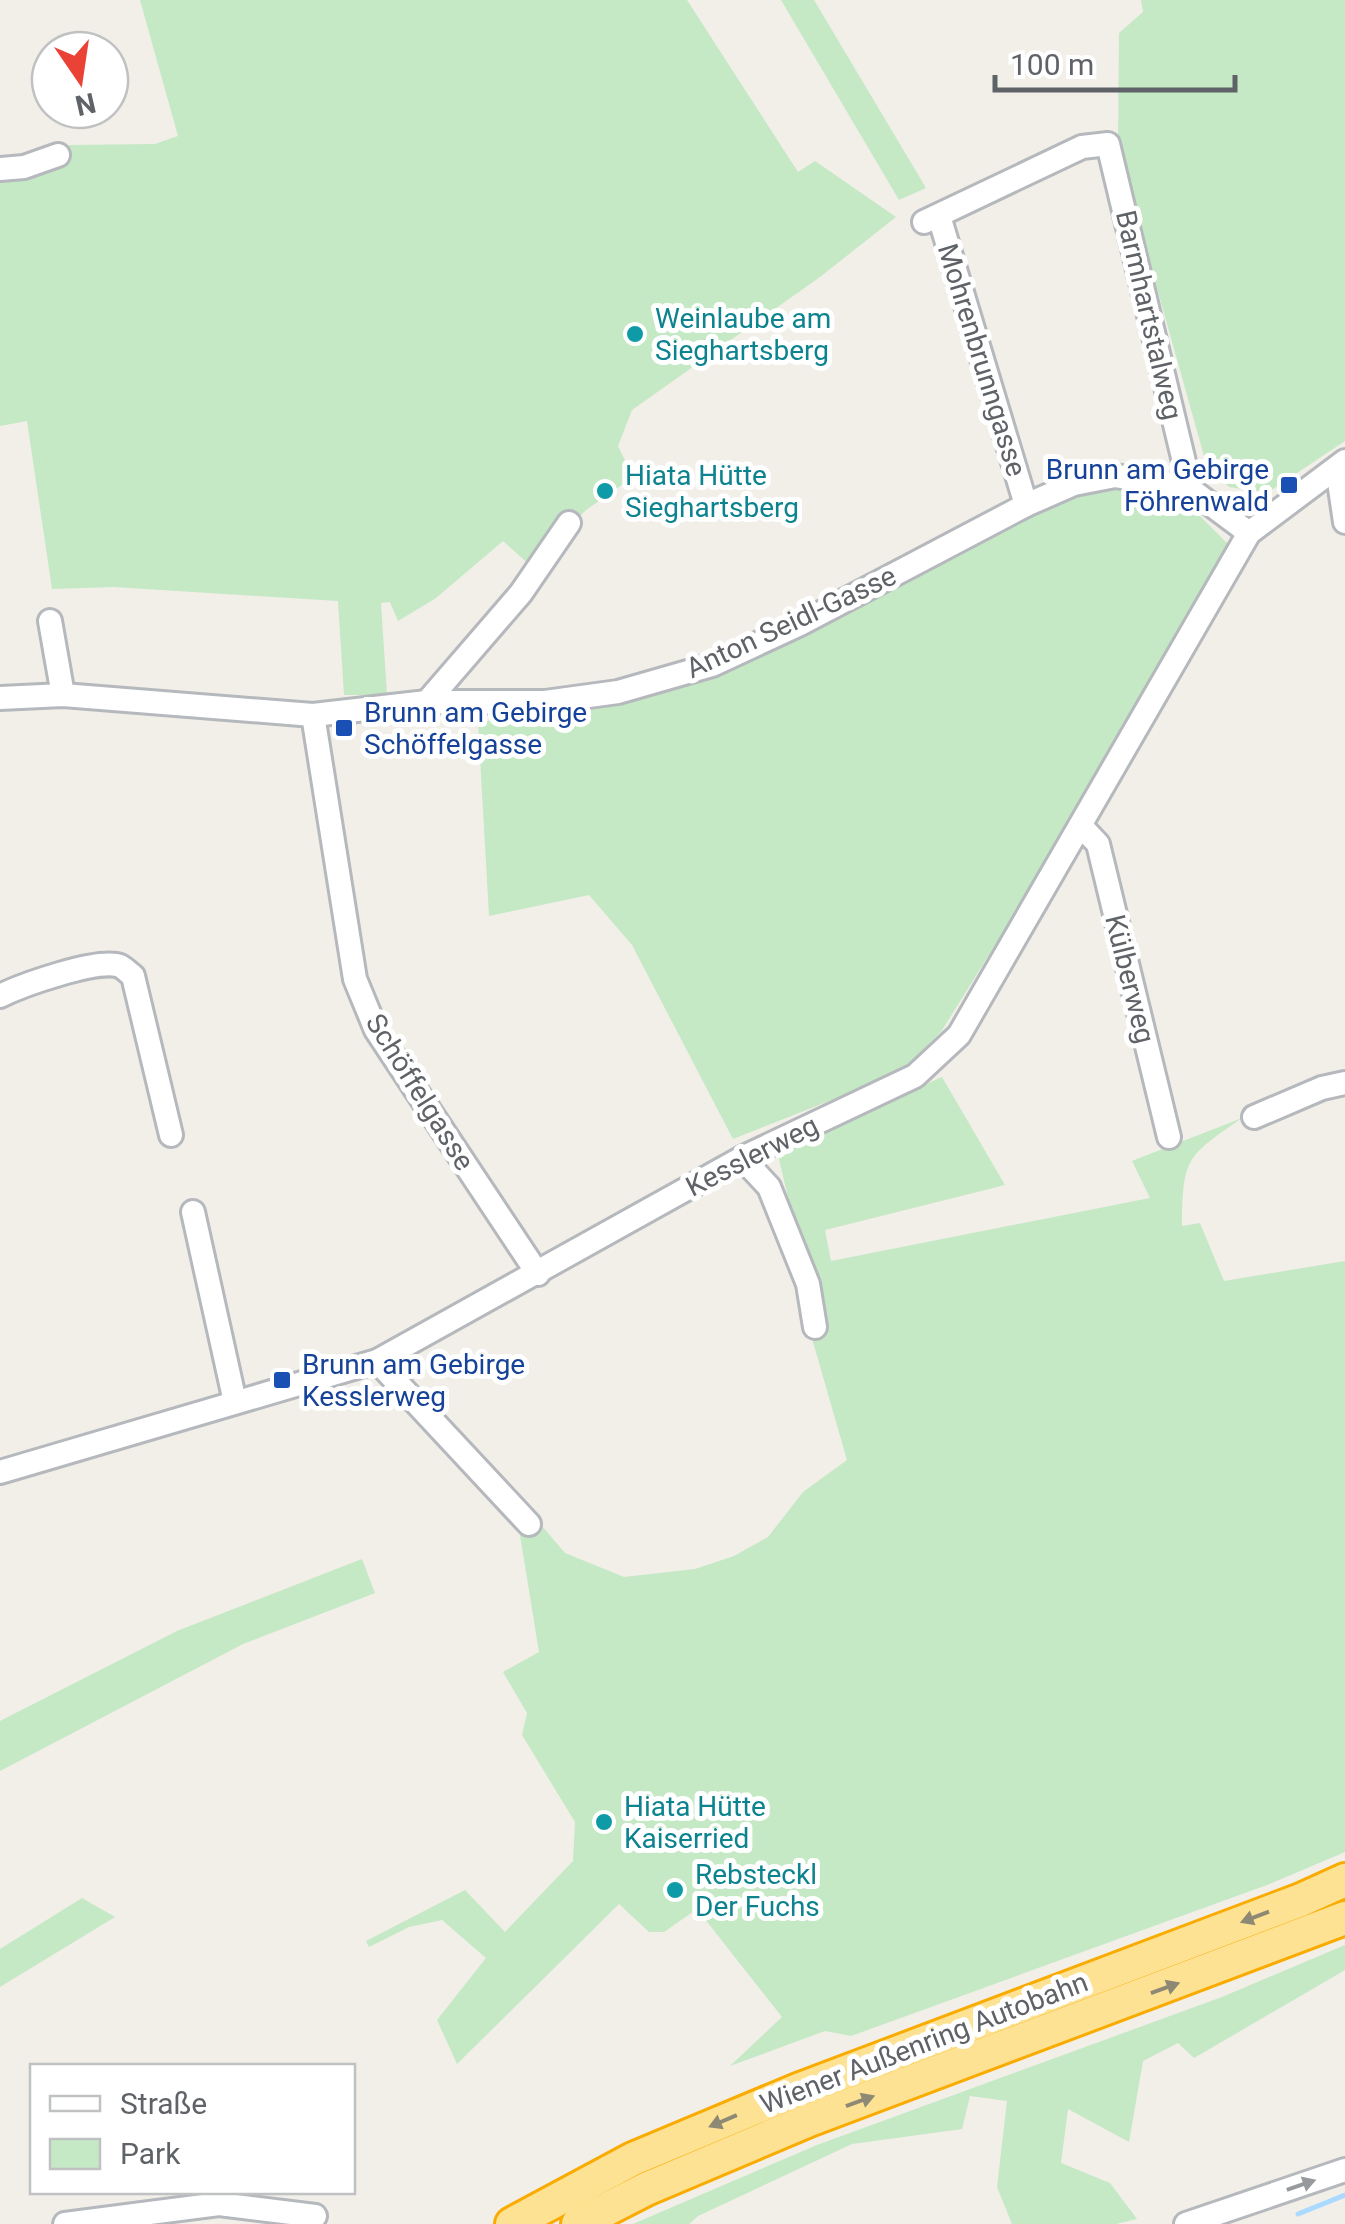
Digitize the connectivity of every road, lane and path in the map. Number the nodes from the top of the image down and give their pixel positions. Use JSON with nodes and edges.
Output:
{"nodes":[{"id":1,"x":58,"y":155,"type":"dead end"},
{"id":2,"x":0,"y":169,"type":"edge"},
{"id":3,"x":932,"y":219,"type":"joint"},
{"id":4,"x":1341,"y":465,"type":"edge"},
{"id":5,"x":1186,"y":486,"type":"junction"},
{"id":6,"x":1026,"y":505,"type":"junction"},
{"id":7,"x":1345,"y":522,"type":"edge"},
{"id":8,"x":569,"y":523,"type":"dead end"},
{"id":9,"x":1248,"y":533,"type":"junction"},
{"id":10,"x":50,"y":621,"type":"dead end"},
{"id":11,"x":62,"y":695,"type":"junction"},
{"id":12,"x":0,"y":698,"type":"edge"},
{"id":13,"x":427,"y":702,"type":"junction"},
{"id":14,"x":314,"y":715,"type":"junction"},
{"id":15,"x":1081,"y":826,"type":"junction"},
{"id":16,"x":0,"y":996,"type":"edge"},
{"id":17,"x":1345,"y":1083,"type":"edge"},
{"id":18,"x":1254,"y":1116,"type":"dead end"},
{"id":19,"x":171,"y":1135,"type":"dead end"},
{"id":20,"x":1169,"y":1138,"type":"dead end"},
{"id":21,"x":742,"y":1158,"type":"junction"},
{"id":22,"x":193,"y":1212,"type":"dead end"},
{"id":23,"x":538,"y":1274,"type":"junction"},
{"id":24,"x":815,"y":1327,"type":"dead end"},
{"id":25,"x":377,"y":1361,"type":"junction"},
{"id":26,"x":235,"y":1402,"type":"junction"},
{"id":27,"x":0,"y":1472,"type":"edge"},
{"id":28,"x":529,"y":1524,"type":"dead end"},
{"id":29,"x":1345,"y":1880,"type":"edge"},
{"id":30,"x":1345,"y":1918,"type":"edge"},
{"id":31,"x":1345,"y":2170,"type":"edge"},
{"id":32,"x":1258,"y":2200,"type":"junction"},
{"id":33,"x":314,"y":2216,"type":"dead end"},
{"id":34,"x":64,"y":2224,"type":"edge"},
{"id":35,"x":512,"y":2224,"type":"edge"},
{"id":36,"x":578,"y":2224,"type":"edge"},
{"id":37,"x":1186,"y":2224,"type":"edge"},
{"id":38,"x":1265,"y":2224,"type":"edge"}],
"edges":[{"from":1,"to":2,"type":"street"},
{"from":3,"to":5,"type":"street","name":"Barmhartstalweg"},
{"from":3,"to":6,"type":"street","name":"Mohrenbrunngasse"},
{"from":4,"to":7,"type":"street"},
{"from":4,"to":9,"type":"street"},
{"from":5,"to":6,"type":"street","name":"Anton Seidl-Gasse"},
{"from":5,"to":9,"type":"street","name":"Anton Seidl-Gasse"},
{"from":6,"to":13,"type":"street","name":"Anton Seidl-Gasse"},
{"from":8,"to":13,"type":"street"},
{"from":9,"to":15,"type":"street","name":"Kesslerweg"},
{"from":10,"to":11,"type":"street"},
{"from":11,"to":12,"type":"street","name":"Anton Seidl-Gasse"},
{"from":11,"to":14,"type":"street","name":"Anton Seidl-Gasse"},
{"from":13,"to":14,"type":"street","name":"Anton Seidl-Gasse"},
{"from":14,"to":23,"type":"street","name":"Schöffelgasse"},
{"from":15,"to":20,"type":"street","name":"Külberweg"},
{"from":15,"to":21,"type":"street","name":"Kesslerweg"},
{"from":16,"to":19,"type":"street"},
{"from":17,"to":18,"type":"street"},
{"from":21,"to":23,"type":"street","name":"Kesslerweg"},
{"from":21,"to":24,"type":"street"},
{"from":22,"to":26,"type":"street"},
{"from":23,"to":25,"type":"street","name":"Kesslerweg"},
{"from":25,"to":26,"type":"street","name":"Kesslerweg"},
{"from":25,"to":28,"type":"street"},
{"from":26,"to":27,"type":"street","name":"Kesslerweg"},
{"from":29,"to":35,"type":"highway","name":"Wiener Außenring Autobahn","one_way":true},
{"from":36,"to":30,"type":"highway","name":"Wiener Außenring Autobahn","one_way":true},
{"from":32,"to":31,"type":"street","one_way":true},
{"from":32,"to":37,"type":"street"},
{"from":32,"to":38,"type":"street"},
{"from":33,"to":34,"type":"street"}]}
